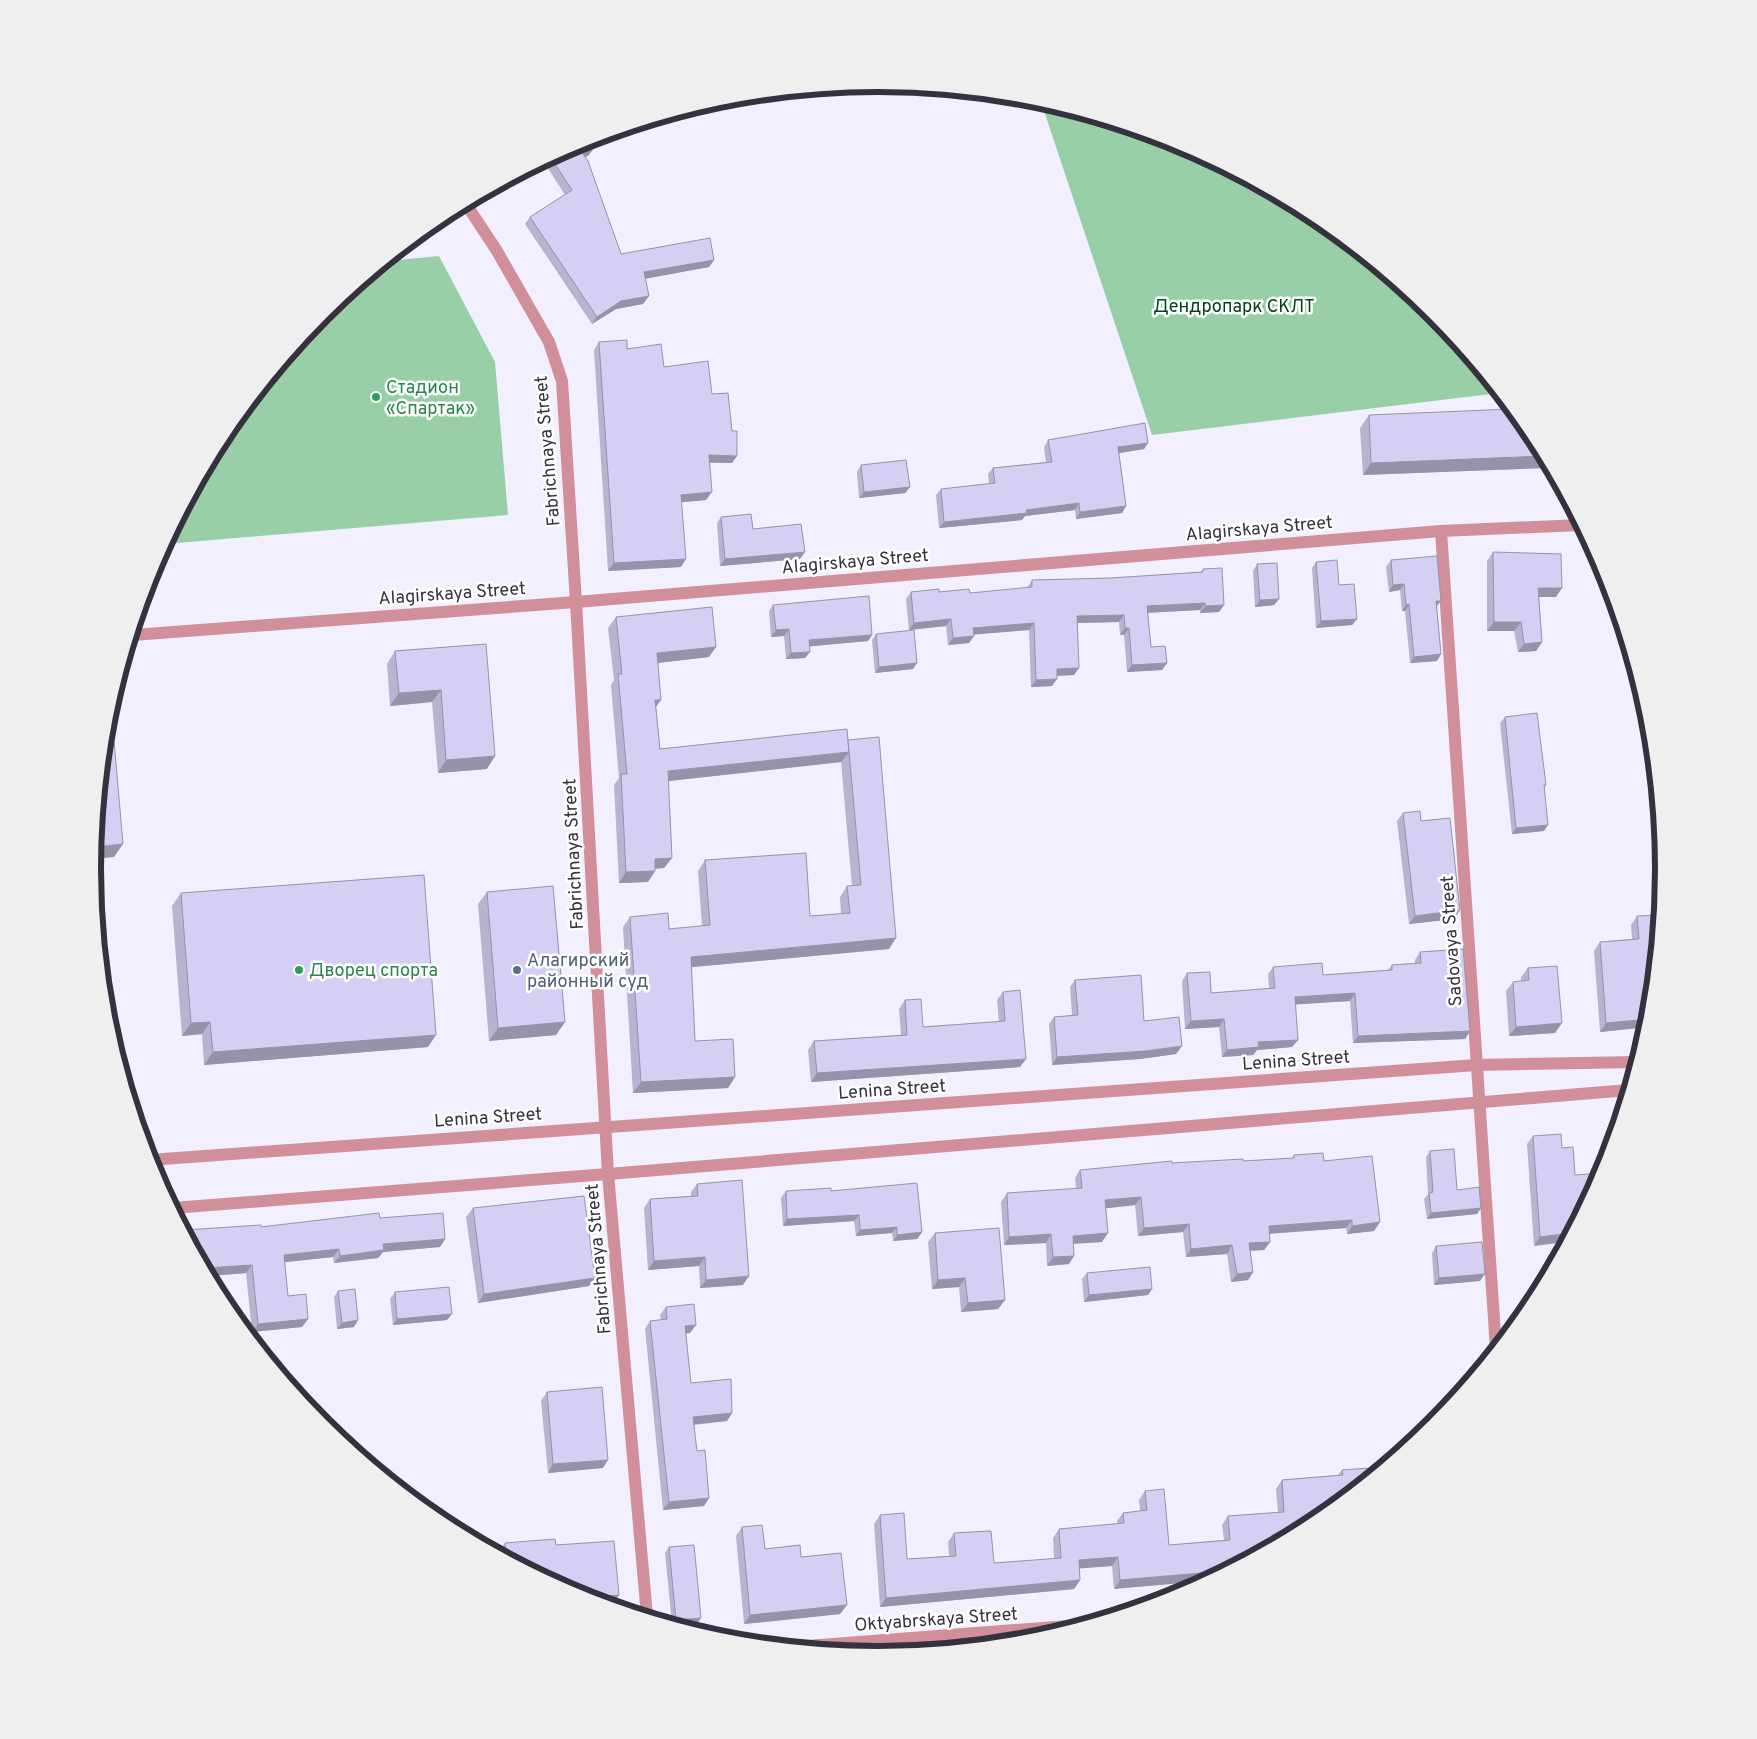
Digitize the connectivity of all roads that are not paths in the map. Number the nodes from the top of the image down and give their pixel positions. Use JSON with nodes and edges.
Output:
{"nodes":[{"id":1,"x":470,"y":209,"type":"edge"},
{"id":2,"x":1575,"y":525,"type":"edge"},
{"id":3,"x":1441,"y":531,"type":"junction"},
{"id":4,"x":576,"y":602,"type":"junction"},
{"id":5,"x":138,"y":635,"type":"edge"},
{"id":6,"x":1631,"y":1062,"type":"edge"},
{"id":7,"x":1477,"y":1065,"type":"junction"},
{"id":8,"x":1623,"y":1090,"type":"edge"},
{"id":9,"x":1480,"y":1101,"type":"junction"},
{"id":10,"x":605,"y":1126,"type":"junction"},
{"id":11,"x":158,"y":1159,"type":"edge"},
{"id":12,"x":608,"y":1174,"type":"junction"},
{"id":13,"x":179,"y":1207,"type":"edge"},
{"id":14,"x":1496,"y":1342,"type":"edge"},
{"id":15,"x":647,"y":1610,"type":"edge"},
{"id":16,"x":1049,"y":1627,"type":"edge"},
{"id":17,"x":825,"y":1645,"type":"edge"}],
"edges":[{"from":1,"to":4,"type":"street","name":"Fabrichnaya Street"},
{"from":2,"to":3,"type":"street","name":"Alagirskaya Street"},
{"from":3,"to":4,"type":"street","name":"Alagirskaya Street"},
{"from":3,"to":7,"type":"street","name":"Sadovaya Street"},
{"from":4,"to":5,"type":"street","name":"Alagirskaya Street"},
{"from":4,"to":10,"type":"street","name":"Fabrichnaya Street"},
{"from":6,"to":7,"type":"street","name":"Lenina Street"},
{"from":7,"to":9,"type":"street","name":"Sadovaya Street"},
{"from":7,"to":10,"type":"street","name":"Lenina Street"},
{"from":8,"to":9,"type":"street"},
{"from":9,"to":12,"type":"street"},
{"from":9,"to":14,"type":"street","name":"Sadovaya Street"},
{"from":10,"to":11,"type":"street","name":"Lenina Street"},
{"from":10,"to":12,"type":"street","name":"Fabrichnaya Street"},
{"from":12,"to":13,"type":"street"},
{"from":12,"to":15,"type":"street","name":"Fabrichnaya Street"},
{"from":16,"to":17,"type":"street","name":"Oktyabrskaya Street"}]}
